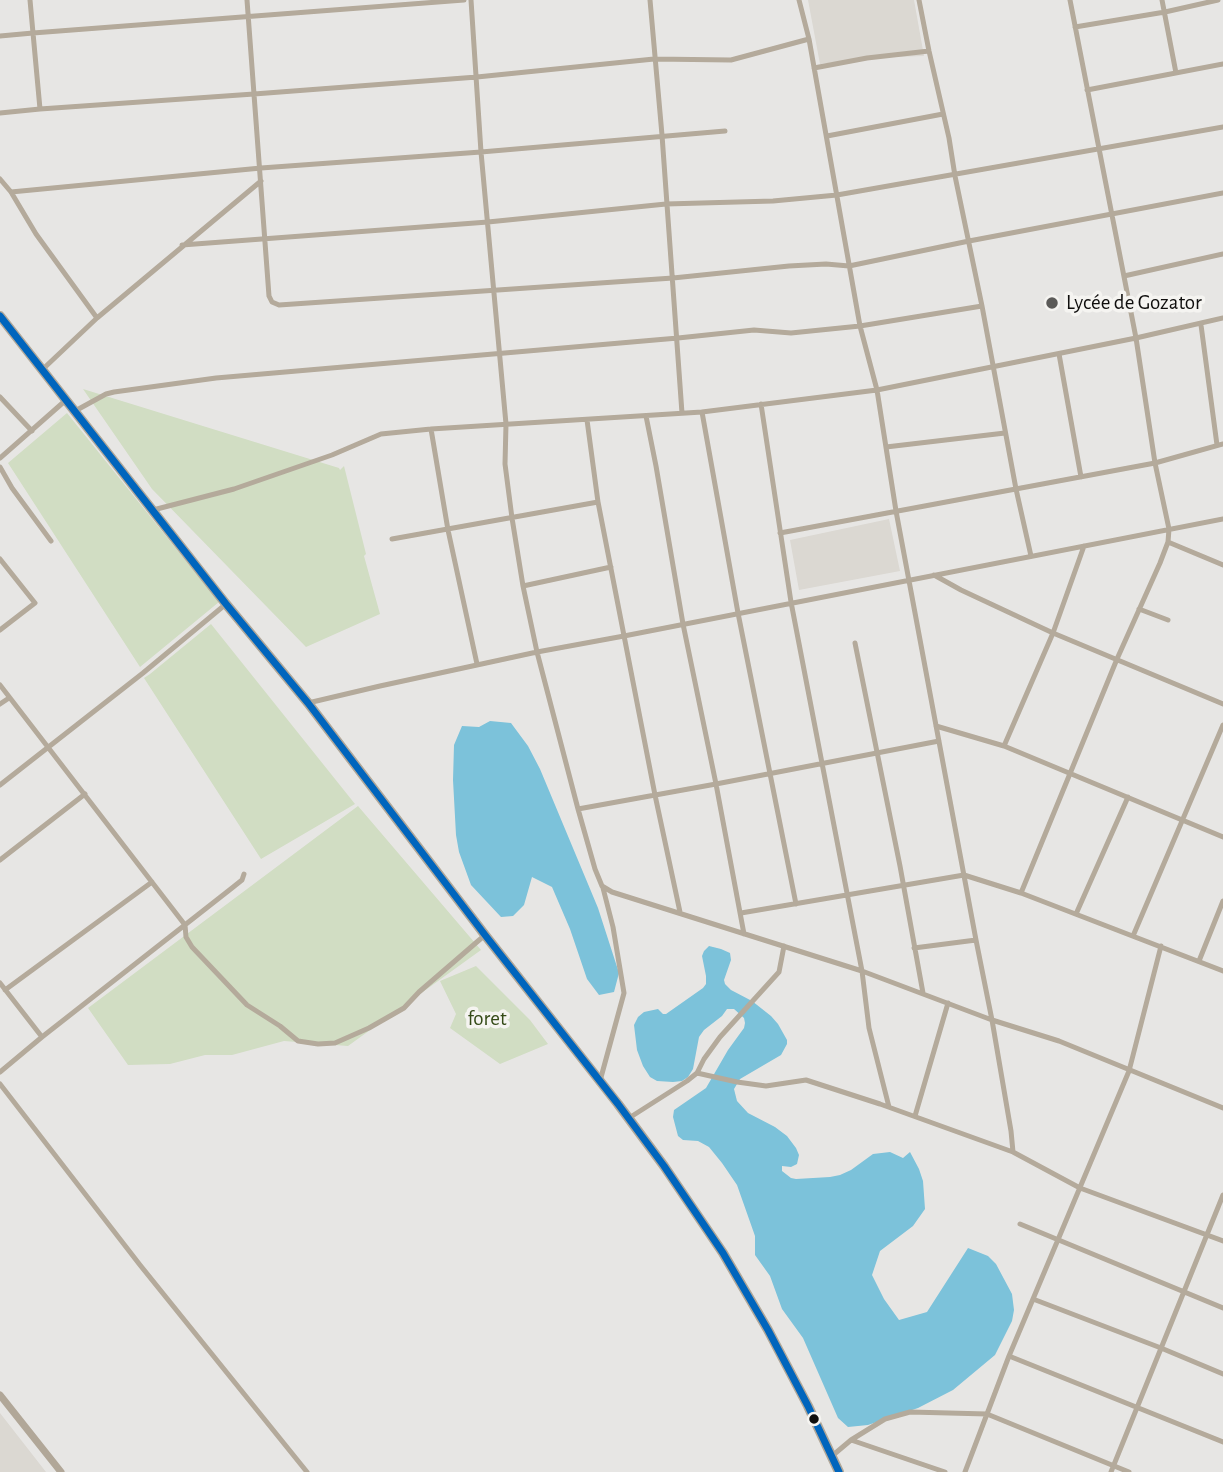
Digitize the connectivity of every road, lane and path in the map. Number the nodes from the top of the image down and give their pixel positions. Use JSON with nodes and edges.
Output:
{"nodes":[{"id":1,"x":30,"y":0,"type":"edge"},
{"id":2,"x":247,"y":0,"type":"edge"},
{"id":3,"x":464,"y":0,"type":"edge"},
{"id":4,"x":471,"y":0,"type":"edge"},
{"id":5,"x":650,"y":0,"type":"edge"},
{"id":6,"x":799,"y":0,"type":"edge"},
{"id":7,"x":919,"y":0,"type":"edge"},
{"id":8,"x":1070,"y":0,"type":"edge"},
{"id":9,"x":1162,"y":0,"type":"edge"},
{"id":10,"x":1218,"y":0,"type":"edge"},
{"id":11,"x":1165,"y":12,"type":"junction"},
{"id":12,"x":248,"y":16,"type":"junction"},
{"id":13,"x":1075,"y":26,"type":"junction"},
{"id":14,"x":33,"y":33,"type":"junction"},
{"id":15,"x":0,"y":36,"type":"edge"},
{"id":16,"x":809,"y":39,"type":"junction"},
{"id":17,"x":929,"y":51,"type":"junction"},
{"id":18,"x":654,"y":59,"type":"junction"},
{"id":19,"x":1223,"y":64,"type":"edge"},
{"id":20,"x":814,"y":68,"type":"junction"},
{"id":21,"x":1176,"y":73,"type":"junction"},
{"id":22,"x":477,"y":76,"type":"junction"},
{"id":23,"x":1087,"y":90,"type":"junction"},
{"id":24,"x":254,"y":94,"type":"junction"},
{"id":25,"x":40,"y":109,"type":"junction"},
{"id":26,"x":0,"y":113,"type":"edge"},
{"id":27,"x":943,"y":114,"type":"junction"},
{"id":28,"x":1223,"y":127,"type":"edge"},
{"id":29,"x":725,"y":131,"type":"dead end"},
{"id":30,"x":662,"y":135,"type":"junction"},
{"id":31,"x":827,"y":136,"type":"junction"},
{"id":32,"x":1098,"y":148,"type":"junction"},
{"id":33,"x":481,"y":152,"type":"junction"},
{"id":34,"x":261,"y":168,"type":"junction"},
{"id":35,"x":955,"y":176,"type":"junction"},
{"id":36,"x":0,"y":179,"type":"edge"},
{"id":37,"x":261,"y":181,"type":"junction"},
{"id":38,"x":11,"y":192,"type":"junction"},
{"id":39,"x":1223,"y":193,"type":"edge"},
{"id":40,"x":837,"y":195,"type":"junction"},
{"id":41,"x":666,"y":204,"type":"junction"},
{"id":42,"x":1112,"y":214,"type":"junction"},
{"id":43,"x":488,"y":222,"type":"junction"},
{"id":44,"x":265,"y":239,"type":"junction"},
{"id":45,"x":969,"y":241,"type":"junction"},
{"id":46,"x":183,"y":245,"type":"junction"},
{"id":47,"x":1223,"y":254,"type":"edge"},
{"id":48,"x":849,"y":266,"type":"junction"},
{"id":49,"x":1124,"y":276,"type":"junction"},
{"id":50,"x":673,"y":278,"type":"junction"},
{"id":51,"x":493,"y":290,"type":"junction"},
{"id":52,"x":982,"y":306,"type":"junction"},
{"id":53,"x":0,"y":316,"type":"edge"},
{"id":54,"x":97,"y":318,"type":"junction"},
{"id":55,"x":1223,"y":318,"type":"edge"},
{"id":56,"x":1201,"y":325,"type":"junction"},
{"id":57,"x":860,"y":326,"type":"junction"},
{"id":58,"x":678,"y":338,"type":"junction"},
{"id":59,"x":1136,"y":338,"type":"junction"},
{"id":60,"x":500,"y":354,"type":"junction"},
{"id":61,"x":1059,"y":354,"type":"junction"},
{"id":62,"x":993,"y":367,"type":"junction"},
{"id":63,"x":43,"y":369,"type":"junction"},
{"id":64,"x":877,"y":390,"type":"junction"},
{"id":65,"x":0,"y":397,"type":"edge"},
{"id":66,"x":66,"y":400,"type":"junction"},
{"id":67,"x":761,"y":404,"type":"junction"},
{"id":68,"x":75,"y":411,"type":"junction"},
{"id":69,"x":702,"y":412,"type":"junction"},
{"id":70,"x":682,"y":413,"type":"junction"},
{"id":71,"x":646,"y":416,"type":"junction"},
{"id":72,"x":587,"y":420,"type":"junction"},
{"id":73,"x":506,"y":424,"type":"junction"},
{"id":74,"x":431,"y":429,"type":"junction"},
{"id":75,"x":32,"y":431,"type":"junction"},
{"id":76,"x":1005,"y":433,"type":"junction"},
{"id":77,"x":1220,"y":445,"type":"edge"},
{"id":78,"x":886,"y":447,"type":"junction"},
{"id":79,"x":0,"y":458,"type":"edge"},
{"id":80,"x":1155,"y":463,"type":"junction"},
{"id":81,"x":0,"y":467,"type":"edge"},
{"id":82,"x":1081,"y":477,"type":"junction"},
{"id":83,"x":1016,"y":489,"type":"junction"},
{"id":84,"x":598,"y":502,"type":"junction"},
{"id":85,"x":152,"y":510,"type":"junction"},
{"id":86,"x":896,"y":511,"type":"junction"},
{"id":87,"x":512,"y":518,"type":"junction"},
{"id":88,"x":1223,"y":519,"type":"edge"},
{"id":89,"x":1169,"y":529,"type":"junction"},
{"id":90,"x":449,"y":530,"type":"junction"},
{"id":91,"x":780,"y":533,"type":"junction"},
{"id":92,"x":392,"y":539,"type":"dead end"},
{"id":93,"x":51,"y":541,"type":"dead end"},
{"id":94,"x":1168,"y":542,"type":"junction"},
{"id":95,"x":1084,"y":546,"type":"junction"},
{"id":96,"x":1031,"y":556,"type":"junction"},
{"id":97,"x":0,"y":559,"type":"edge"},
{"id":98,"x":1223,"y":565,"type":"edge"},
{"id":99,"x":611,"y":567,"type":"junction"},
{"id":100,"x":934,"y":575,"type":"junction"},
{"id":101,"x":909,"y":579,"type":"junction"},
{"id":102,"x":523,"y":586,"type":"junction"},
{"id":103,"x":791,"y":602,"type":"junction"},
{"id":104,"x":226,"y":604,"type":"junction"},
{"id":105,"x":1139,"y":609,"type":"junction"},
{"id":106,"x":738,"y":613,"type":"junction"},
{"id":107,"x":1168,"y":620,"type":"dead end"},
{"id":108,"x":683,"y":624,"type":"junction"},
{"id":109,"x":0,"y":630,"type":"edge"},
{"id":110,"x":1053,"y":634,"type":"junction"},
{"id":111,"x":624,"y":636,"type":"junction"},
{"id":112,"x":855,"y":643,"type":"dead end"},
{"id":113,"x":537,"y":652,"type":"junction"},
{"id":114,"x":1117,"y":659,"type":"junction"},
{"id":115,"x":477,"y":664,"type":"junction"},
{"id":116,"x":0,"y":685,"type":"edge"},
{"id":117,"x":9,"y":698,"type":"junction"},
{"id":118,"x":308,"y":703,"type":"junction"},
{"id":119,"x":0,"y":704,"type":"edge"},
{"id":120,"x":1223,"y":704,"type":"edge"},
{"id":121,"x":1223,"y":725,"type":"edge"},
{"id":122,"x":936,"y":726,"type":"junction"},
{"id":123,"x":939,"y":741,"type":"junction"},
{"id":124,"x":48,"y":747,"type":"junction"},
{"id":125,"x":1004,"y":747,"type":"junction"},
{"id":126,"x":877,"y":754,"type":"junction"},
{"id":127,"x":823,"y":764,"type":"junction"},
{"id":128,"x":1070,"y":773,"type":"junction"},
{"id":129,"x":770,"y":774,"type":"junction"},
{"id":130,"x":716,"y":784,"type":"junction"},
{"id":131,"x":0,"y":785,"type":"edge"},
{"id":132,"x":85,"y":793,"type":"junction"},
{"id":133,"x":655,"y":795,"type":"junction"},
{"id":134,"x":1128,"y":797,"type":"junction"},
{"id":135,"x":578,"y":809,"type":"junction"},
{"id":136,"x":1182,"y":820,"type":"junction"},
{"id":137,"x":1223,"y":837,"type":"edge"},
{"id":138,"x":0,"y":860,"type":"edge"},
{"id":139,"x":244,"y":874,"type":"dead end"},
{"id":140,"x":964,"y":875,"type":"junction"},
{"id":141,"x":152,"y":881,"type":"junction"},
{"id":142,"x":903,"y":885,"type":"junction"},
{"id":143,"x":603,"y":888,"type":"junction"},
{"id":144,"x":1021,"y":893,"type":"junction"},
{"id":145,"x":848,"y":895,"type":"junction"},
{"id":146,"x":1223,"y":901,"type":"edge"},
{"id":147,"x":796,"y":904,"type":"junction"},
{"id":148,"x":681,"y":912,"type":"junction"},
{"id":149,"x":741,"y":913,"type":"junction"},
{"id":150,"x":1076,"y":914,"type":"junction"},
{"id":151,"x":185,"y":925,"type":"junction"},
{"id":152,"x":744,"y":934,"type":"junction"},
{"id":153,"x":485,"y":935,"type":"junction"},
{"id":154,"x":1133,"y":936,"type":"junction"},
{"id":155,"x":976,"y":940,"type":"junction"},
{"id":156,"x":784,"y":946,"type":"junction"},
{"id":157,"x":1161,"y":946,"type":"junction"},
{"id":158,"x":914,"y":948,"type":"junction"},
{"id":159,"x":1199,"y":961,"type":"junction"},
{"id":160,"x":862,"y":971,"type":"junction"},
{"id":161,"x":1223,"y":971,"type":"edge"},
{"id":162,"x":0,"y":983,"type":"edge"},
{"id":163,"x":5,"y":990,"type":"junction"},
{"id":164,"x":922,"y":993,"type":"junction"},
{"id":165,"x":948,"y":1003,"type":"junction"},
{"id":166,"x":992,"y":1020,"type":"junction"},
{"id":167,"x":42,"y":1037,"type":"junction"},
{"id":168,"x":1129,"y":1071,"type":"junction"},
{"id":169,"x":0,"y":1072,"type":"edge"},
{"id":170,"x":697,"y":1073,"type":"junction"},
{"id":171,"x":600,"y":1081,"type":"junction"},
{"id":172,"x":0,"y":1084,"type":"edge"},
{"id":173,"x":888,"y":1107,"type":"junction"},
{"id":174,"x":1223,"y":1108,"type":"edge"},
{"id":175,"x":915,"y":1116,"type":"junction"},
{"id":176,"x":629,"y":1118,"type":"junction"},
{"id":177,"x":1013,"y":1152,"type":"junction"},
{"id":178,"x":1080,"y":1188,"type":"junction"},
{"id":179,"x":1223,"y":1195,"type":"edge"},
{"id":180,"x":1020,"y":1224,"type":"dead end"},
{"id":181,"x":1208,"y":1234,"type":"junction"},
{"id":182,"x":1058,"y":1241,"type":"junction"},
{"id":183,"x":1223,"y":1241,"type":"edge"},
{"id":184,"x":1183,"y":1292,"type":"junction"},
{"id":185,"x":1033,"y":1299,"type":"junction"},
{"id":186,"x":1223,"y":1308,"type":"edge"},
{"id":187,"x":1161,"y":1348,"type":"junction"},
{"id":188,"x":1009,"y":1356,"type":"junction"},
{"id":189,"x":1223,"y":1374,"type":"edge"},
{"id":190,"x":0,"y":1395,"type":"edge"},
{"id":191,"x":1138,"y":1407,"type":"junction"},
{"id":192,"x":987,"y":1414,"type":"junction"},
{"id":193,"x":851,"y":1440,"type":"junction"},
{"id":194,"x":1223,"y":1441,"type":"edge"},
{"id":195,"x":832,"y":1456,"type":"junction"},
{"id":196,"x":1113,"y":1469,"type":"edge"},
{"id":197,"x":61,"y":1472,"type":"edge"},
{"id":198,"x":307,"y":1472,"type":"edge"},
{"id":199,"x":839,"y":1472,"type":"edge"},
{"id":200,"x":945,"y":1472,"type":"edge"},
{"id":201,"x":965,"y":1472,"type":"edge"},
{"id":202,"x":1129,"y":1472,"type":"edge"}],
"edges":[{"from":1,"to":14,"type":"street"},
{"from":2,"to":12,"type":"street"},
{"from":3,"to":12,"type":"street"},
{"from":4,"to":22,"type":"street"},
{"from":5,"to":18,"type":"street"},
{"from":6,"to":16,"type":"street"},
{"from":7,"to":17,"type":"street"},
{"from":8,"to":13,"type":"street"},
{"from":9,"to":11,"type":"street"},
{"from":10,"to":11,"type":"street"},
{"from":11,"to":13,"type":"street"},
{"from":11,"to":21,"type":"street"},
{"from":12,"to":14,"type":"street"},
{"from":12,"to":24,"type":"street"},
{"from":13,"to":23,"type":"street"},
{"from":14,"to":15,"type":"street"},
{"from":14,"to":25,"type":"street"},
{"from":16,"to":18,"type":"street"},
{"from":16,"to":20,"type":"street"},
{"from":17,"to":20,"type":"street"},
{"from":17,"to":27,"type":"street"},
{"from":18,"to":22,"type":"street"},
{"from":18,"to":30,"type":"street"},
{"from":19,"to":21,"type":"street"},
{"from":20,"to":31,"type":"street"},
{"from":21,"to":23,"type":"street"},
{"from":22,"to":24,"type":"street"},
{"from":22,"to":33,"type":"street"},
{"from":23,"to":32,"type":"street"},
{"from":24,"to":25,"type":"street"},
{"from":24,"to":34,"type":"street"},
{"from":25,"to":26,"type":"street"},
{"from":27,"to":31,"type":"street"},
{"from":27,"to":35,"type":"street"},
{"from":28,"to":32,"type":"street"},
{"from":29,"to":30,"type":"street"},
{"from":30,"to":33,"type":"street"},
{"from":30,"to":41,"type":"street"},
{"from":31,"to":40,"type":"street"},
{"from":32,"to":35,"type":"street"},
{"from":32,"to":42,"type":"street"},
{"from":33,"to":34,"type":"street"},
{"from":33,"to":43,"type":"street"},
{"from":34,"to":37,"type":"street"},
{"from":34,"to":38,"type":"street"},
{"from":35,"to":40,"type":"street"},
{"from":35,"to":45,"type":"street"},
{"from":36,"to":38,"type":"street"},
{"from":37,"to":44,"type":"street"},
{"from":37,"to":46,"type":"street"},
{"from":38,"to":54,"type":"street"},
{"from":39,"to":42,"type":"street"},
{"from":40,"to":41,"type":"street"},
{"from":40,"to":48,"type":"street"},
{"from":41,"to":43,"type":"street"},
{"from":41,"to":50,"type":"street"},
{"from":42,"to":45,"type":"street"},
{"from":42,"to":49,"type":"street"},
{"from":43,"to":44,"type":"street"},
{"from":43,"to":51,"type":"street"},
{"from":44,"to":46,"type":"street"},
{"from":44,"to":51,"type":"street"},
{"from":45,"to":48,"type":"street"},
{"from":45,"to":52,"type":"street"},
{"from":46,"to":54,"type":"street"},
{"from":47,"to":49,"type":"street"},
{"from":48,"to":50,"type":"street"},
{"from":48,"to":57,"type":"street"},
{"from":49,"to":59,"type":"street"},
{"from":50,"to":51,"type":"street"},
{"from":50,"to":58,"type":"street"},
{"from":51,"to":60,"type":"street"},
{"from":52,"to":57,"type":"street"},
{"from":52,"to":62,"type":"street"},
{"from":53,"to":63,"type":"highway"},
{"from":54,"to":63,"type":"street"},
{"from":55,"to":56,"type":"street"},
{"from":56,"to":59,"type":"street"},
{"from":56,"to":77,"type":"street"},
{"from":57,"to":58,"type":"street"},
{"from":57,"to":64,"type":"street"},
{"from":58,"to":60,"type":"street"},
{"from":58,"to":70,"type":"street"},
{"from":59,"to":61,"type":"street"},
{"from":59,"to":80,"type":"street"},
{"from":60,"to":68,"type":"street"},
{"from":60,"to":73,"type":"street"},
{"from":61,"to":62,"type":"street"},
{"from":61,"to":82,"type":"street"},
{"from":62,"to":64,"type":"street"},
{"from":62,"to":76,"type":"street"},
{"from":63,"to":66,"type":"highway"},
{"from":64,"to":67,"type":"street"},
{"from":64,"to":78,"type":"street"},
{"from":65,"to":75,"type":"street"},
{"from":66,"to":68,"type":"highway"},
{"from":66,"to":75,"type":"street"},
{"from":67,"to":69,"type":"street"},
{"from":67,"to":91,"type":"street"},
{"from":68,"to":85,"type":"highway"},
{"from":69,"to":70,"type":"street"},
{"from":69,"to":106,"type":"street"},
{"from":70,"to":71,"type":"street"},
{"from":71,"to":72,"type":"street"},
{"from":71,"to":108,"type":"street"},
{"from":72,"to":73,"type":"street"},
{"from":72,"to":84,"type":"street"},
{"from":73,"to":74,"type":"street"},
{"from":73,"to":87,"type":"street"},
{"from":74,"to":85,"type":"street"},
{"from":74,"to":90,"type":"street"},
{"from":75,"to":79,"type":"street"},
{"from":76,"to":78,"type":"street"},
{"from":76,"to":83,"type":"street"},
{"from":77,"to":80,"type":"street"},
{"from":78,"to":86,"type":"street"},
{"from":80,"to":82,"type":"street"},
{"from":80,"to":89,"type":"street"},
{"from":81,"to":93,"type":"street"},
{"from":82,"to":83,"type":"street"},
{"from":83,"to":86,"type":"street"},
{"from":83,"to":96,"type":"street"},
{"from":84,"to":87,"type":"street"},
{"from":84,"to":99,"type":"street"},
{"from":85,"to":104,"type":"highway"},
{"from":86,"to":91,"type":"street"},
{"from":86,"to":101,"type":"street"},
{"from":87,"to":90,"type":"street"},
{"from":87,"to":102,"type":"street"},
{"from":88,"to":89,"type":"street"},
{"from":89,"to":94,"type":"street"},
{"from":89,"to":95,"type":"street"},
{"from":90,"to":92,"type":"street"},
{"from":90,"to":115,"type":"street"},
{"from":91,"to":103,"type":"street"},
{"from":94,"to":98,"type":"street"},
{"from":94,"to":105,"type":"street"},
{"from":95,"to":96,"type":"street"},
{"from":95,"to":110,"type":"street"},
{"from":96,"to":100,"type":"street"},
{"from":97,"to":109,"type":"street"},
{"from":99,"to":102,"type":"street"},
{"from":99,"to":111,"type":"street"},
{"from":100,"to":101,"type":"street"},
{"from":100,"to":110,"type":"street"},
{"from":101,"to":103,"type":"street"},
{"from":101,"to":122,"type":"street"},
{"from":102,"to":113,"type":"street"},
{"from":103,"to":106,"type":"street"},
{"from":103,"to":127,"type":"street"},
{"from":104,"to":118,"type":"highway"},
{"from":104,"to":124,"type":"street"},
{"from":105,"to":107,"type":"street"},
{"from":105,"to":114,"type":"street"},
{"from":106,"to":108,"type":"street"},
{"from":106,"to":129,"type":"street"},
{"from":108,"to":111,"type":"street"},
{"from":108,"to":130,"type":"street"},
{"from":110,"to":114,"type":"street"},
{"from":110,"to":125,"type":"street"},
{"from":111,"to":113,"type":"street"},
{"from":111,"to":133,"type":"street"},
{"from":112,"to":126,"type":"street"},
{"from":113,"to":115,"type":"street"},
{"from":113,"to":135,"type":"street"},
{"from":114,"to":120,"type":"street"},
{"from":114,"to":128,"type":"street"},
{"from":115,"to":118,"type":"street"},
{"from":116,"to":117,"type":"street"},
{"from":117,"to":119,"type":"street"},
{"from":117,"to":124,"type":"street"},
{"from":118,"to":153,"type":"highway"},
{"from":121,"to":136,"type":"street"},
{"from":122,"to":123,"type":"street"},
{"from":122,"to":125,"type":"street"},
{"from":123,"to":126,"type":"street"},
{"from":123,"to":140,"type":"street"},
{"from":124,"to":131,"type":"street"},
{"from":124,"to":132,"type":"street"},
{"from":125,"to":128,"type":"street"},
{"from":126,"to":127,"type":"street"},
{"from":126,"to":142,"type":"street"},
{"from":127,"to":129,"type":"street"},
{"from":127,"to":145,"type":"street"},
{"from":128,"to":134,"type":"street"},
{"from":128,"to":144,"type":"street"},
{"from":129,"to":130,"type":"street"},
{"from":129,"to":147,"type":"street"},
{"from":130,"to":133,"type":"street"},
{"from":130,"to":149,"type":"street"},
{"from":132,"to":138,"type":"street"},
{"from":132,"to":141,"type":"street"},
{"from":133,"to":135,"type":"street"},
{"from":133,"to":148,"type":"street"},
{"from":134,"to":136,"type":"street"},
{"from":134,"to":150,"type":"street"},
{"from":135,"to":143,"type":"street"},
{"from":136,"to":137,"type":"street"},
{"from":136,"to":154,"type":"street"},
{"from":139,"to":151,"type":"street"},
{"from":140,"to":142,"type":"street"},
{"from":140,"to":144,"type":"street"},
{"from":140,"to":155,"type":"street"},
{"from":141,"to":151,"type":"street"},
{"from":141,"to":163,"type":"street"},
{"from":142,"to":145,"type":"street"},
{"from":142,"to":158,"type":"street"},
{"from":143,"to":148,"type":"street"},
{"from":143,"to":171,"type":"street"},
{"from":144,"to":150,"type":"street"},
{"from":145,"to":147,"type":"street"},
{"from":145,"to":160,"type":"street"},
{"from":146,"to":159,"type":"street"},
{"from":147,"to":149,"type":"street"},
{"from":148,"to":152,"type":"street"},
{"from":149,"to":152,"type":"street"},
{"from":150,"to":154,"type":"street"},
{"from":151,"to":153,"type":"street"},
{"from":151,"to":167,"type":"street"},
{"from":152,"to":156,"type":"street"},
{"from":153,"to":171,"type":"highway"},
{"from":154,"to":157,"type":"street"},
{"from":155,"to":158,"type":"street"},
{"from":155,"to":166,"type":"street"},
{"from":156,"to":160,"type":"street"},
{"from":156,"to":170,"type":"street"},
{"from":157,"to":159,"type":"street"},
{"from":157,"to":168,"type":"street"},
{"from":158,"to":164,"type":"street"},
{"from":159,"to":161,"type":"street"},
{"from":160,"to":164,"type":"street"},
{"from":160,"to":173,"type":"street"},
{"from":162,"to":163,"type":"street"},
{"from":163,"to":167,"type":"street"},
{"from":164,"to":165,"type":"street"},
{"from":165,"to":166,"type":"street"},
{"from":165,"to":175,"type":"street"},
{"from":166,"to":168,"type":"street"},
{"from":166,"to":177,"type":"street"},
{"from":167,"to":169,"type":"street"},
{"from":168,"to":174,"type":"street"},
{"from":168,"to":178,"type":"street"},
{"from":170,"to":173,"type":"street"},
{"from":170,"to":176,"type":"street"},
{"from":171,"to":176,"type":"highway"},
{"from":172,"to":198,"type":"street"},
{"from":173,"to":175,"type":"street"},
{"from":175,"to":177,"type":"street"},
{"from":176,"to":195,"type":"highway"},
{"from":177,"to":178,"type":"street"},
{"from":178,"to":181,"type":"street"},
{"from":178,"to":182,"type":"street"},
{"from":179,"to":181,"type":"street"},
{"from":180,"to":182,"type":"street"},
{"from":181,"to":183,"type":"street"},
{"from":181,"to":184,"type":"street"},
{"from":182,"to":184,"type":"street"},
{"from":182,"to":185,"type":"street"},
{"from":184,"to":186,"type":"street"},
{"from":184,"to":187,"type":"street"},
{"from":185,"to":187,"type":"street"},
{"from":185,"to":188,"type":"street"},
{"from":187,"to":189,"type":"street"},
{"from":187,"to":191,"type":"street"},
{"from":188,"to":191,"type":"street"},
{"from":188,"to":192,"type":"street"},
{"from":190,"to":197,"type":"street"},
{"from":191,"to":194,"type":"street"},
{"from":191,"to":196,"type":"street"},
{"from":192,"to":193,"type":"street"},
{"from":192,"to":196,"type":"street"},
{"from":192,"to":201,"type":"street"},
{"from":193,"to":195,"type":"street"},
{"from":193,"to":200,"type":"street"},
{"from":195,"to":199,"type":"highway"},
{"from":196,"to":202,"type":"street"}]}
